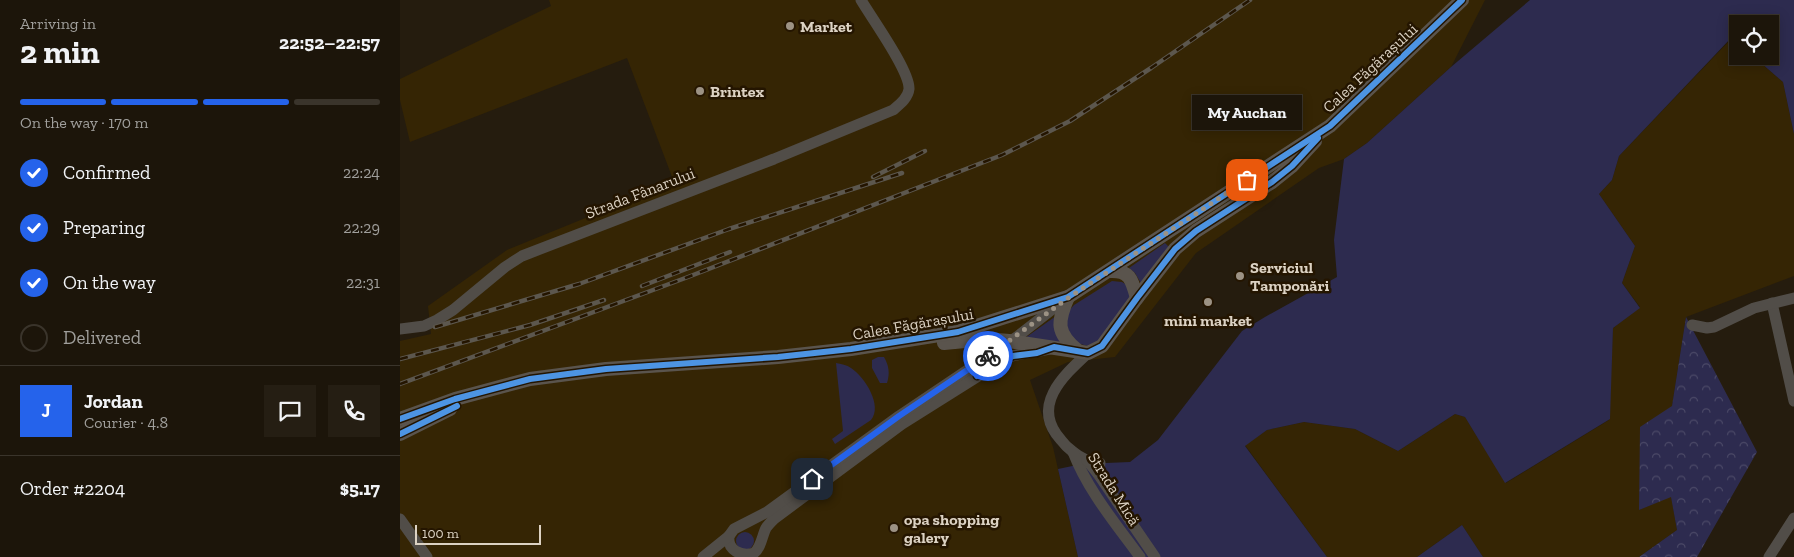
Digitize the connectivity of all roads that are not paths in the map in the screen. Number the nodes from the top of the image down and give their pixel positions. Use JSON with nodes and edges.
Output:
{"nodes":[{"id":1,"x":861,"y":0,"type":"edge"},
{"id":2,"x":1462,"y":0,"type":"edge"},
{"id":3,"x":1330,"y":126,"type":"junction"},
{"id":4,"x":1110,"y":270,"type":"junction"},
{"id":5,"x":1068,"y":298,"type":"junction"},
{"id":6,"x":1137,"y":298,"type":"junction"},
{"id":7,"x":1794,"y":298,"type":"edge"},
{"id":8,"x":1772,"y":303,"type":"junction"},
{"id":9,"x":1692,"y":325,"type":"dead end"},
{"id":10,"x":400,"y":329,"type":"edge"},
{"id":11,"x":1010,"y":341,"type":"junction"},
{"id":12,"x":1054,"y":347,"type":"junction"},
{"id":13,"x":851,"y":349,"type":"junction"},
{"id":14,"x":1083,"y":352,"type":"junction"},
{"id":15,"x":476,"y":395,"type":"junction"},
{"id":16,"x":1794,"y":401,"type":"edge"},
{"id":17,"x":400,"y":419,"type":"edge"},
{"id":18,"x":400,"y":434,"type":"edge"},
{"id":19,"x":1073,"y":452,"type":"junction"},
{"id":20,"x":1794,"y":518,"type":"edge"},
{"id":21,"x":400,"y":519,"type":"edge"},
{"id":22,"x":742,"y":525,"type":"junction"},
{"id":23,"x":729,"y":536,"type":"junction"},
{"id":24,"x":760,"y":542,"type":"junction"},
{"id":25,"x":733,"y":556,"type":"edge"},
{"id":26,"x":428,"y":557,"type":"edge"},
{"id":27,"x":703,"y":557,"type":"edge"},
{"id":28,"x":1140,"y":557,"type":"edge"},
{"id":29,"x":1155,"y":557,"type":"edge"},
{"id":30,"x":1769,"y":557,"type":"edge"}],
"edges":[{"from":1,"to":10,"type":"street","name":"Strada Fânarului"},
{"from":2,"to":3,"type":"main road","name":"Calea Făgărașului"},
{"from":3,"to":4,"type":"main road","name":"Calea Făgărașului"},
{"from":3,"to":6,"type":"main road"},
{"from":4,"to":5,"type":"main road","name":"Calea Făgărașului"},
{"from":4,"to":6,"type":"main road"},
{"from":5,"to":11,"type":"street"},
{"from":5,"to":13,"type":"main road","name":"Calea Făgărașului"},
{"from":5,"to":14,"type":"main road"},
{"from":6,"to":14,"type":"main road"},
{"from":7,"to":8,"type":"street"},
{"from":8,"to":9,"type":"street"},
{"from":8,"to":16,"type":"street"},
{"from":11,"to":12,"type":"main road","name":"Calea Făgărașului"},
{"from":11,"to":13,"type":"main road","name":"Calea Făgărașului"},
{"from":11,"to":22,"type":"street"},
{"from":12,"to":14,"type":"main road","name":"Calea Făgărașului"},
{"from":12,"to":24,"type":"street"},
{"from":13,"to":15,"type":"main road","name":"Calea Făgărașului"},
{"from":14,"to":19,"type":"street"},
{"from":15,"to":17,"type":"main road","name":"Calea Făgărașului"},
{"from":15,"to":18,"type":"main road","name":"Calea Făgărașului"},
{"from":19,"to":28,"type":"street","name":"Strada Mică"},
{"from":19,"to":29,"type":"street","name":"Strada Mică"},
{"from":20,"to":30,"type":"street"},
{"from":21,"to":26,"type":"street"},
{"from":22,"to":23,"type":"street"},
{"from":22,"to":24,"type":"street"},
{"from":23,"to":25,"type":"street"},
{"from":23,"to":27,"type":"street"},
{"from":24,"to":25,"type":"street"}]}
